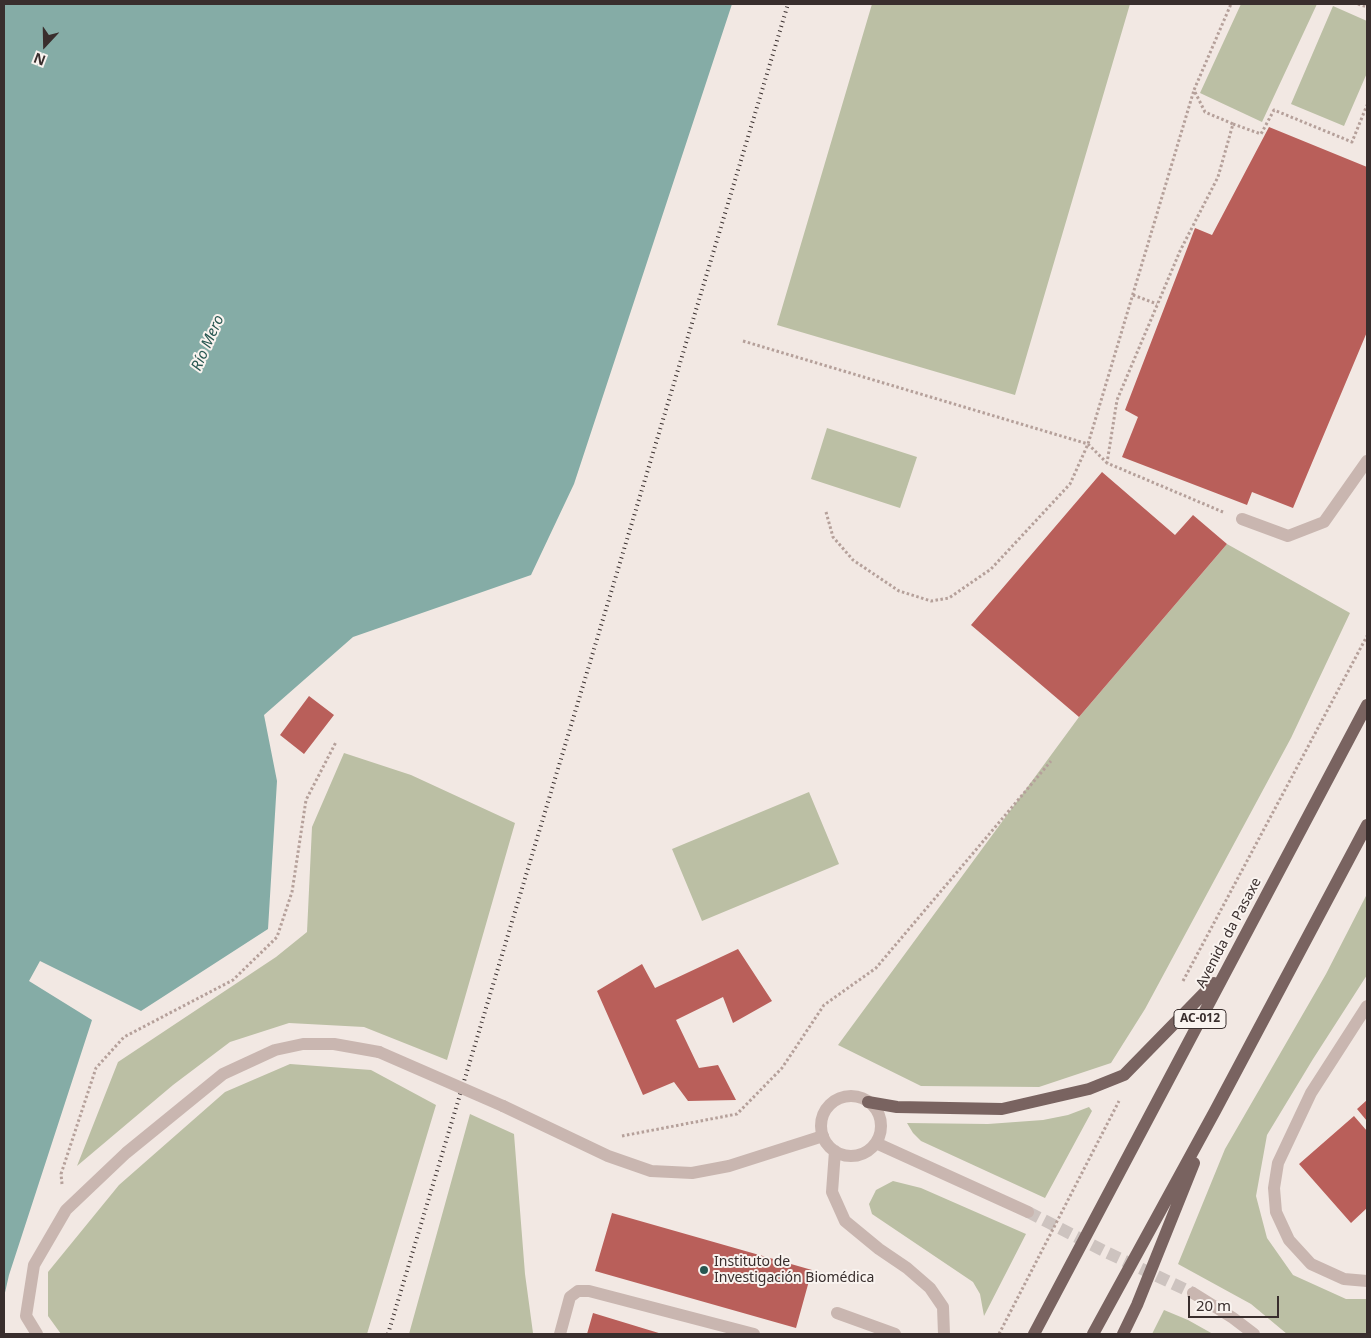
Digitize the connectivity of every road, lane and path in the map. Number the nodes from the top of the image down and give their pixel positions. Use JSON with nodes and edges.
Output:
{"nodes":[{"id":1,"x":1231,"y":4,"type":"edge"},
{"id":2,"x":1358,"y":4,"type":"edge"},
{"id":3,"x":1367,"y":7,"type":"edge"},
{"id":4,"x":1194,"y":90,"type":"junction"},
{"id":5,"x":1367,"y":105,"type":"edge"},
{"id":6,"x":1233,"y":124,"type":"junction"},
{"id":7,"x":1133,"y":295,"type":"junction"},
{"id":8,"x":1157,"y":304,"type":"junction"},
{"id":9,"x":743,"y":341,"type":"dead end"},
{"id":10,"x":1088,"y":444,"type":"junction"},
{"id":11,"x":1367,"y":461,"type":"edge"},
{"id":12,"x":1107,"y":463,"type":"junction"},
{"id":13,"x":826,"y":512,"type":"dead end"},
{"id":14,"x":1242,"y":519,"type":"joint"},
{"id":15,"x":1367,"y":706,"type":"edge"},
{"id":16,"x":336,"y":742,"type":"dead end"},
{"id":17,"x":1050,"y":761,"type":"dead end"},
{"id":18,"x":1367,"y":825,"type":"edge"},
{"id":19,"x":1225,"y":972,"type":"junction"},
{"id":20,"x":1367,"y":1006,"type":"edge"},
{"id":21,"x":868,"y":1102,"type":"junction"},
{"id":22,"x":1215,"y":1111,"type":"junction"},
{"id":23,"x":823,"y":1136,"type":"junction"},
{"id":24,"x":876,"y":1143,"type":"junction"},
{"id":25,"x":835,"y":1151,"type":"junction"},
{"id":26,"x":608,"y":1156,"type":"junction"},
{"id":27,"x":66,"y":1210,"type":"junction"},
{"id":28,"x":1028,"y":1212,"type":"tunnel mouth"},
{"id":29,"x":1367,"y":1281,"type":"edge"},
{"id":30,"x":1193,"y":1293,"type":"tunnel mouth"},
{"id":31,"x":837,"y":1313,"type":"dead end"},
{"id":32,"x":37,"y":1334,"type":"edge"},
{"id":33,"x":560,"y":1334,"type":"edge"},
{"id":34,"x":754,"y":1334,"type":"edge"},
{"id":35,"x":895,"y":1334,"type":"edge"},
{"id":36,"x":944,"y":1334,"type":"edge"},
{"id":37,"x":1034,"y":1334,"type":"edge"},
{"id":38,"x":1093,"y":1334,"type":"edge"},
{"id":39,"x":1123,"y":1334,"type":"edge"},
{"id":40,"x":1254,"y":1334,"type":"edge"}],
"edges":[{"from":1,"to":4,"type":"path"},
{"from":2,"to":3,"type":"path"},
{"from":4,"to":6,"type":"path"},
{"from":4,"to":7,"type":"path"},
{"from":5,"to":6,"type":"path"},
{"from":6,"to":8,"type":"path"},
{"from":7,"to":8,"type":"path"},
{"from":7,"to":10,"type":"path"},
{"from":8,"to":12,"type":"path"},
{"from":9,"to":10,"type":"path"},
{"from":10,"to":12,"type":"path"},
{"from":10,"to":13,"type":"path"},
{"from":11,"to":14,"type":"street"},
{"from":12,"to":14,"type":"path"},
{"from":15,"to":19,"type":"main road","name":"Avenida da Pasaxe","number":"AC-012"},
{"from":16,"to":27,"type":"path"},
{"from":17,"to":26,"type":"path"},
{"from":18,"to":22,"type":"main road"},
{"from":19,"to":21,"type":"main road"},
{"from":19,"to":37,"type":"main road","name":"Avenida da Pasaxe","number":"AC-012"},
{"from":20,"to":29,"type":"street"},
{"from":21,"to":23,"type":"street"},
{"from":21,"to":24,"type":"street"},
{"from":22,"to":38,"type":"main road"},
{"from":22,"to":39,"type":"main road"},
{"from":23,"to":25,"type":"street"},
{"from":23,"to":26,"type":"street"},
{"from":24,"to":25,"type":"street"},
{"from":24,"to":28,"type":"street"},
{"from":25,"to":36,"type":"street"},
{"from":26,"to":27,"type":"street","bridge":true},
{"from":27,"to":32,"type":"street"},
{"from":30,"to":40,"type":"street"},
{"from":31,"to":35,"type":"street"},
{"from":33,"to":34,"type":"street"}]}
